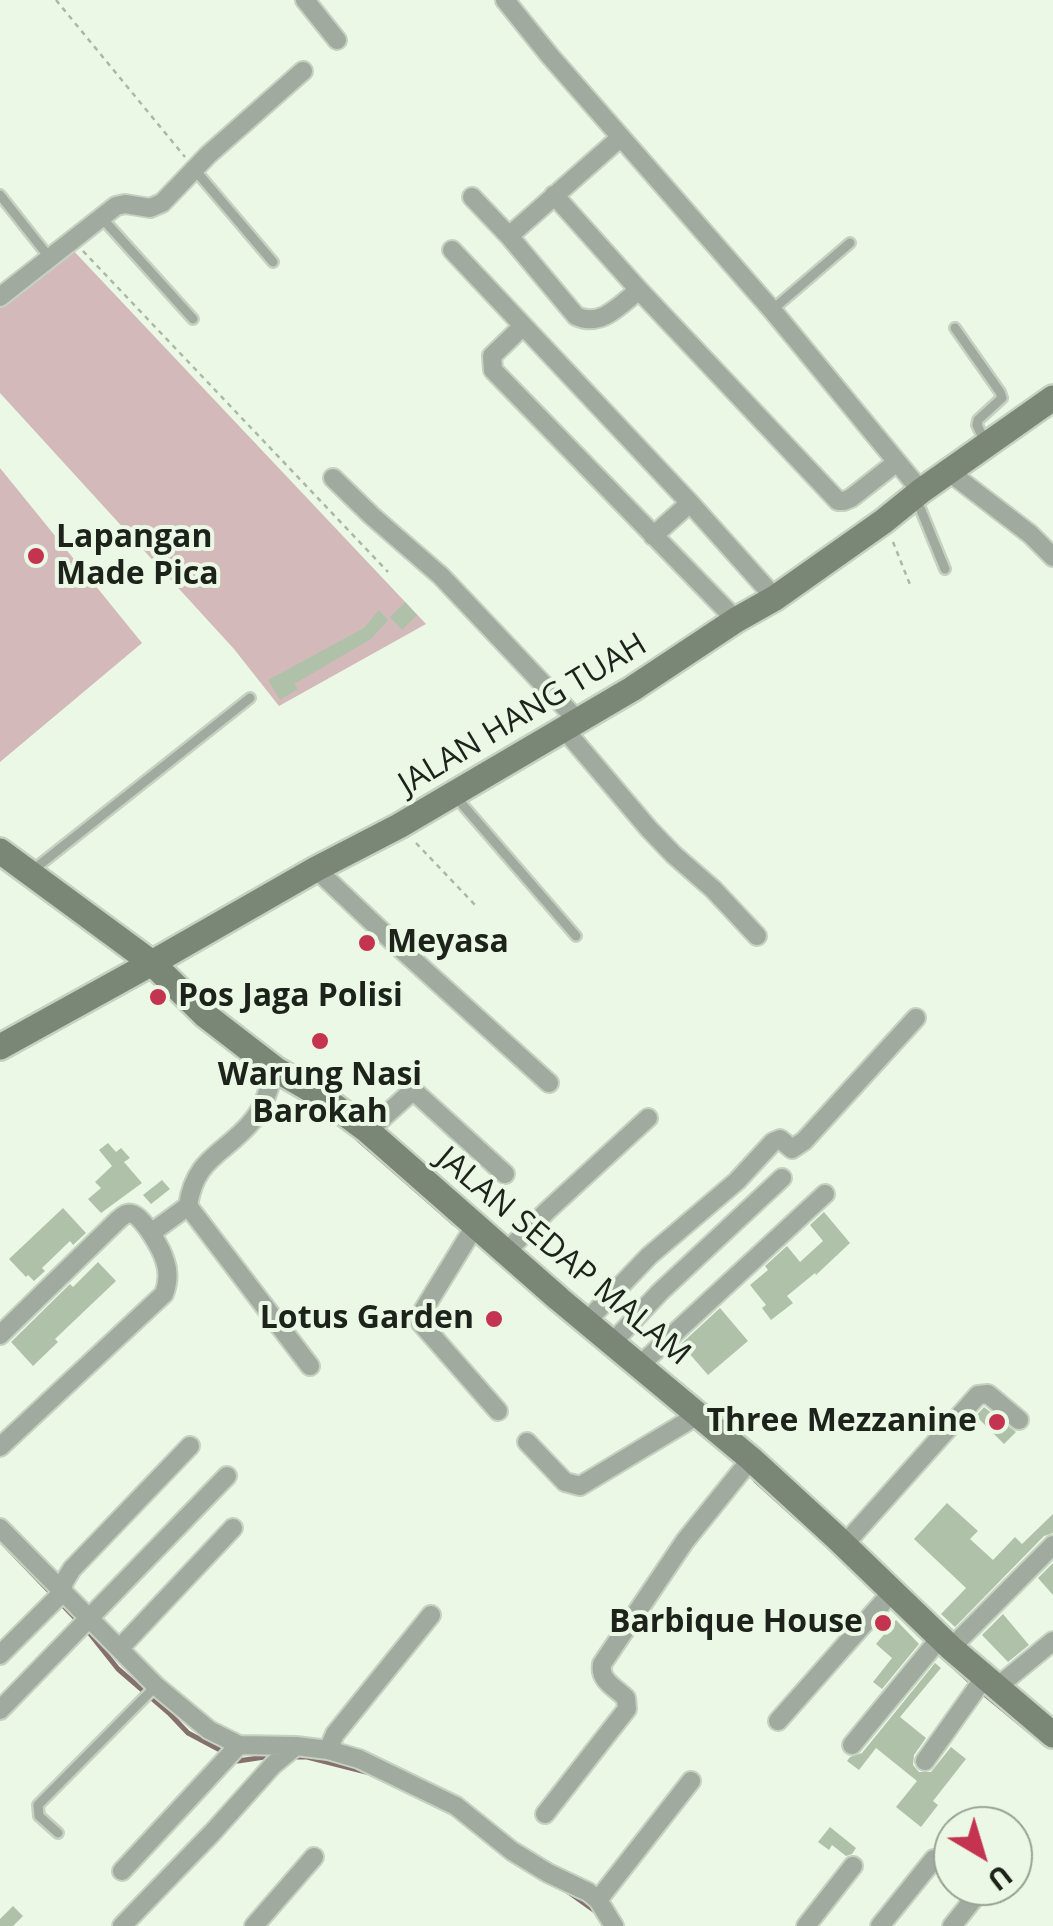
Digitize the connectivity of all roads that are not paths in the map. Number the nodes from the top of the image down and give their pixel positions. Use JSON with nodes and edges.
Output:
{"nodes":[{"id":1,"x":305,"y":0,"type":"edge"},
{"id":2,"x":505,"y":0,"type":"edge"},
{"id":3,"x":337,"y":40,"type":"dead end"},
{"id":4,"x":303,"y":70,"type":"dead end"},
{"id":5,"x":620,"y":136,"type":"junction"},
{"id":6,"x":195,"y":170,"type":"junction"},
{"id":7,"x":0,"y":195,"type":"edge"},
{"id":8,"x":554,"y":195,"type":"junction"},
{"id":9,"x":472,"y":197,"type":"dead end"},
{"id":10,"x":101,"y":217,"type":"junction"},
{"id":11,"x":509,"y":236,"type":"junction"},
{"id":12,"x":850,"y":243,"type":"dead end"},
{"id":13,"x":452,"y":250,"type":"dead end"},
{"id":14,"x":49,"y":258,"type":"junction"},
{"id":15,"x":274,"y":262,"type":"dead end"},
{"id":16,"x":638,"y":290,"type":"junction"},
{"id":17,"x":0,"y":297,"type":"edge"},
{"id":18,"x":772,"y":310,"type":"junction"},
{"id":19,"x":192,"y":319,"type":"dead end"},
{"id":20,"x":522,"y":326,"type":"junction"},
{"id":21,"x":955,"y":328,"type":"dead end"},
{"id":22,"x":1053,"y":398,"type":"edge"},
{"id":23,"x":986,"y":444,"type":"junction"},
{"id":24,"x":897,"y":462,"type":"junction"},
{"id":25,"x":948,"y":471,"type":"junction"},
{"id":26,"x":333,"y":478,"type":"dead end"},
{"id":27,"x":918,"y":493,"type":"junction"},
{"id":28,"x":690,"y":503,"type":"junction"},
{"id":29,"x":653,"y":536,"type":"junction"},
{"id":30,"x":1053,"y":557,"type":"edge"},
{"id":31,"x":944,"y":570,"type":"dead end"},
{"id":32,"x":775,"y":598,"type":"junction"},
{"id":33,"x":736,"y":620,"type":"junction"},
{"id":34,"x":250,"y":698,"type":"dead end"},
{"id":35,"x":572,"y":726,"type":"junction"},
{"id":36,"x":454,"y":794,"type":"junction"},
{"id":37,"x":0,"y":851,"type":"edge"},
{"id":38,"x":316,"y":868,"type":"junction"},
{"id":39,"x":30,"y":872,"type":"junction"},
{"id":40,"x":576,"y":936,"type":"dead end"},
{"id":41,"x":757,"y":936,"type":"dead end"},
{"id":42,"x":152,"y":964,"type":"junction"},
{"id":43,"x":916,"y":1018,"type":"dead end"},
{"id":44,"x":0,"y":1047,"type":"edge"},
{"id":45,"x":273,"y":1076,"type":"junction"},
{"id":46,"x":549,"y":1083,"type":"dead end"},
{"id":47,"x":648,"y":1118,"type":"dead end"},
{"id":48,"x":368,"y":1132,"type":"junction"},
{"id":49,"x":505,"y":1174,"type":"dead end"},
{"id":50,"x":782,"y":1178,"type":"dead end"},
{"id":51,"x":825,"y":1194,"type":"dead end"},
{"id":52,"x":188,"y":1206,"type":"junction"},
{"id":53,"x":151,"y":1233,"type":"junction"},
{"id":54,"x":470,"y":1234,"type":"junction"},
{"id":55,"x":506,"y":1252,"type":"junction"},
{"id":56,"x":586,"y":1322,"type":"junction"},
{"id":57,"x":0,"y":1335,"type":"edge"},
{"id":58,"x":612,"y":1342,"type":"junction"},
{"id":59,"x":310,"y":1366,"type":"dead end"},
{"id":60,"x":639,"y":1366,"type":"junction"},
{"id":61,"x":498,"y":1411,"type":"dead end"},
{"id":62,"x":1019,"y":1420,"type":"dead end"},
{"id":63,"x":689,"y":1421,"type":"junction"},
{"id":64,"x":527,"y":1442,"type":"dead end"},
{"id":65,"x":190,"y":1446,"type":"dead end"},
{"id":66,"x":0,"y":1448,"type":"edge"},
{"id":67,"x":745,"y":1466,"type":"junction"},
{"id":68,"x":227,"y":1476,"type":"dead end"},
{"id":69,"x":0,"y":1528,"type":"edge"},
{"id":70,"x":233,"y":1528,"type":"dead end"},
{"id":71,"x":844,"y":1544,"type":"junction"},
{"id":72,"x":1053,"y":1545,"type":"edge"},
{"id":73,"x":58,"y":1598,"type":"junction"},
{"id":74,"x":886,"y":1599,"type":"junction"},
{"id":75,"x":431,"y":1614,"type":"dead end"},
{"id":76,"x":85,"y":1625,"type":"junction"},
{"id":77,"x":1053,"y":1641,"type":"edge"},
{"id":78,"x":939,"y":1645,"type":"junction"},
{"id":79,"x":120,"y":1648,"type":"junction"},
{"id":80,"x":0,"y":1655,"type":"edge"},
{"id":81,"x":984,"y":1685,"type":"junction"},
{"id":82,"x":153,"y":1689,"type":"junction"},
{"id":83,"x":0,"y":1710,"type":"edge"},
{"id":84,"x":778,"y":1721,"type":"dead end"},
{"id":85,"x":1053,"y":1734,"type":"edge"},
{"id":86,"x":852,"y":1745,"type":"dead end"},
{"id":87,"x":328,"y":1750,"type":"junction"},
{"id":88,"x":231,"y":1754,"type":"junction"},
{"id":89,"x":286,"y":1754,"type":"junction"},
{"id":90,"x":925,"y":1761,"type":"dead end"},
{"id":91,"x":691,"y":1781,"type":"dead end"},
{"id":92,"x":545,"y":1814,"type":"dead end"},
{"id":93,"x":58,"y":1833,"type":"dead end"},
{"id":94,"x":314,"y":1858,"type":"dead end"},
{"id":95,"x":933,"y":1860,"type":"edge"},
{"id":96,"x":853,"y":1866,"type":"dead end"},
{"id":97,"x":122,"y":1871,"type":"dead end"},
{"id":98,"x":598,"y":1900,"type":"junction"},
{"id":99,"x":968,"y":1906,"type":"edge"},
{"id":100,"x":122,"y":1926,"type":"edge"},
{"id":101,"x":254,"y":1926,"type":"edge"},
{"id":102,"x":614,"y":1926,"type":"edge"},
{"id":103,"x":806,"y":1926,"type":"edge"},
{"id":104,"x":880,"y":1926,"type":"edge"},
{"id":105,"x":952,"y":1926,"type":"edge"}],
"edges":[{"from":1,"to":3,"type":"street"},
{"from":2,"to":5,"type":"street"},
{"from":4,"to":6,"type":"street"},
{"from":5,"to":8,"type":"street"},
{"from":5,"to":18,"type":"street"},
{"from":6,"to":10,"type":"street"},
{"from":6,"to":15,"type":"lane"},
{"from":7,"to":14,"type":"lane"},
{"from":8,"to":11,"type":"street"},
{"from":8,"to":16,"type":"street"},
{"from":9,"to":11,"type":"street"},
{"from":10,"to":14,"type":"street"},
{"from":10,"to":19,"type":"lane"},
{"from":11,"to":16,"type":"street"},
{"from":12,"to":18,"type":"lane"},
{"from":13,"to":20,"type":"street"},
{"from":14,"to":17,"type":"street"},
{"from":16,"to":24,"type":"street"},
{"from":18,"to":24,"type":"street"},
{"from":20,"to":28,"type":"street"},
{"from":20,"to":29,"type":"street"},
{"from":21,"to":23,"type":"lane"},
{"from":22,"to":23,"type":"street","name":"JALAN HANG TUAH"},
{"from":23,"to":25,"type":"street","name":"JALAN HANG TUAH"},
{"from":24,"to":27,"type":"street"},
{"from":25,"to":27,"type":"street","name":"JALAN HANG TUAH"},
{"from":25,"to":30,"type":"street"},
{"from":26,"to":35,"type":"street"},
{"from":27,"to":31,"type":"lane"},
{"from":27,"to":32,"type":"street","name":"JALAN HANG TUAH"},
{"from":28,"to":29,"type":"street"},
{"from":28,"to":32,"type":"street"},
{"from":29,"to":33,"type":"street"},
{"from":32,"to":33,"type":"street","name":"JALAN HANG TUAH"},
{"from":33,"to":35,"type":"street","name":"JALAN HANG TUAH"},
{"from":34,"to":39,"type":"lane"},
{"from":35,"to":36,"type":"street","name":"JALAN HANG TUAH"},
{"from":35,"to":41,"type":"street"},
{"from":36,"to":38,"type":"street","name":"JALAN HANG TUAH"},
{"from":36,"to":40,"type":"lane"},
{"from":37,"to":39,"type":"street","name":"JALAN SEDAP MALAM"},
{"from":38,"to":42,"type":"street","name":"JALAN HANG TUAH"},
{"from":38,"to":46,"type":"street"},
{"from":39,"to":42,"type":"street","name":"JALAN SEDAP MALAM"},
{"from":42,"to":44,"type":"street","name":"JALAN HANG TUAH"},
{"from":42,"to":45,"type":"street","name":"JALAN SEDAP MALAM"},
{"from":43,"to":56,"type":"street"},
{"from":45,"to":48,"type":"street","name":"JALAN SEDAP MALAM"},
{"from":45,"to":52,"type":"street"},
{"from":47,"to":55,"type":"street"},
{"from":48,"to":49,"type":"street"},
{"from":48,"to":54,"type":"street","name":"JALAN SEDAP MALAM"},
{"from":50,"to":58,"type":"street"},
{"from":51,"to":60,"type":"street"},
{"from":52,"to":53,"type":"street"},
{"from":52,"to":59,"type":"street"},
{"from":53,"to":57,"type":"street"},
{"from":53,"to":66,"type":"street"},
{"from":54,"to":55,"type":"street","name":"JALAN SEDAP MALAM"},
{"from":54,"to":61,"type":"street"},
{"from":55,"to":56,"type":"street","name":"JALAN SEDAP MALAM"},
{"from":56,"to":58,"type":"street","name":"JALAN SEDAP MALAM"},
{"from":58,"to":60,"type":"street","name":"JALAN SEDAP MALAM"},
{"from":60,"to":63,"type":"street","name":"JALAN SEDAP MALAM"},
{"from":62,"to":71,"type":"street"},
{"from":63,"to":64,"type":"street"},
{"from":63,"to":67,"type":"street","name":"JALAN SEDAP MALAM"},
{"from":65,"to":73,"type":"street"},
{"from":67,"to":71,"type":"street","name":"JALAN SEDAP MALAM"},
{"from":67,"to":92,"type":"street"},
{"from":68,"to":76,"type":"street"},
{"from":69,"to":73,"type":"street"},
{"from":70,"to":79,"type":"street"},
{"from":71,"to":74,"type":"street","name":"JALAN SEDAP MALAM"},
{"from":72,"to":78,"type":"street"},
{"from":73,"to":76,"type":"street"},
{"from":73,"to":80,"type":"street"},
{"from":74,"to":78,"type":"street","name":"JALAN SEDAP MALAM"},
{"from":74,"to":84,"type":"street"},
{"from":75,"to":87,"type":"street"},
{"from":76,"to":79,"type":"street"},
{"from":76,"to":83,"type":"street"},
{"from":77,"to":81,"type":"street"},
{"from":78,"to":81,"type":"street","name":"JALAN SEDAP MALAM"},
{"from":78,"to":86,"type":"street"},
{"from":79,"to":82,"type":"street"},
{"from":81,"to":85,"type":"street","name":"JALAN SEDAP MALAM"},
{"from":81,"to":90,"type":"street"},
{"from":82,"to":88,"type":"street"},
{"from":82,"to":93,"type":"lane"},
{"from":87,"to":89,"type":"street"},
{"from":87,"to":98,"type":"street"},
{"from":88,"to":89,"type":"street"},
{"from":88,"to":97,"type":"street"},
{"from":89,"to":100,"type":"street"},
{"from":91,"to":98,"type":"street"},
{"from":94,"to":101,"type":"street"},
{"from":95,"to":104,"type":"street"},
{"from":96,"to":103,"type":"street"},
{"from":98,"to":102,"type":"street"},
{"from":99,"to":105,"type":"street"}]}
